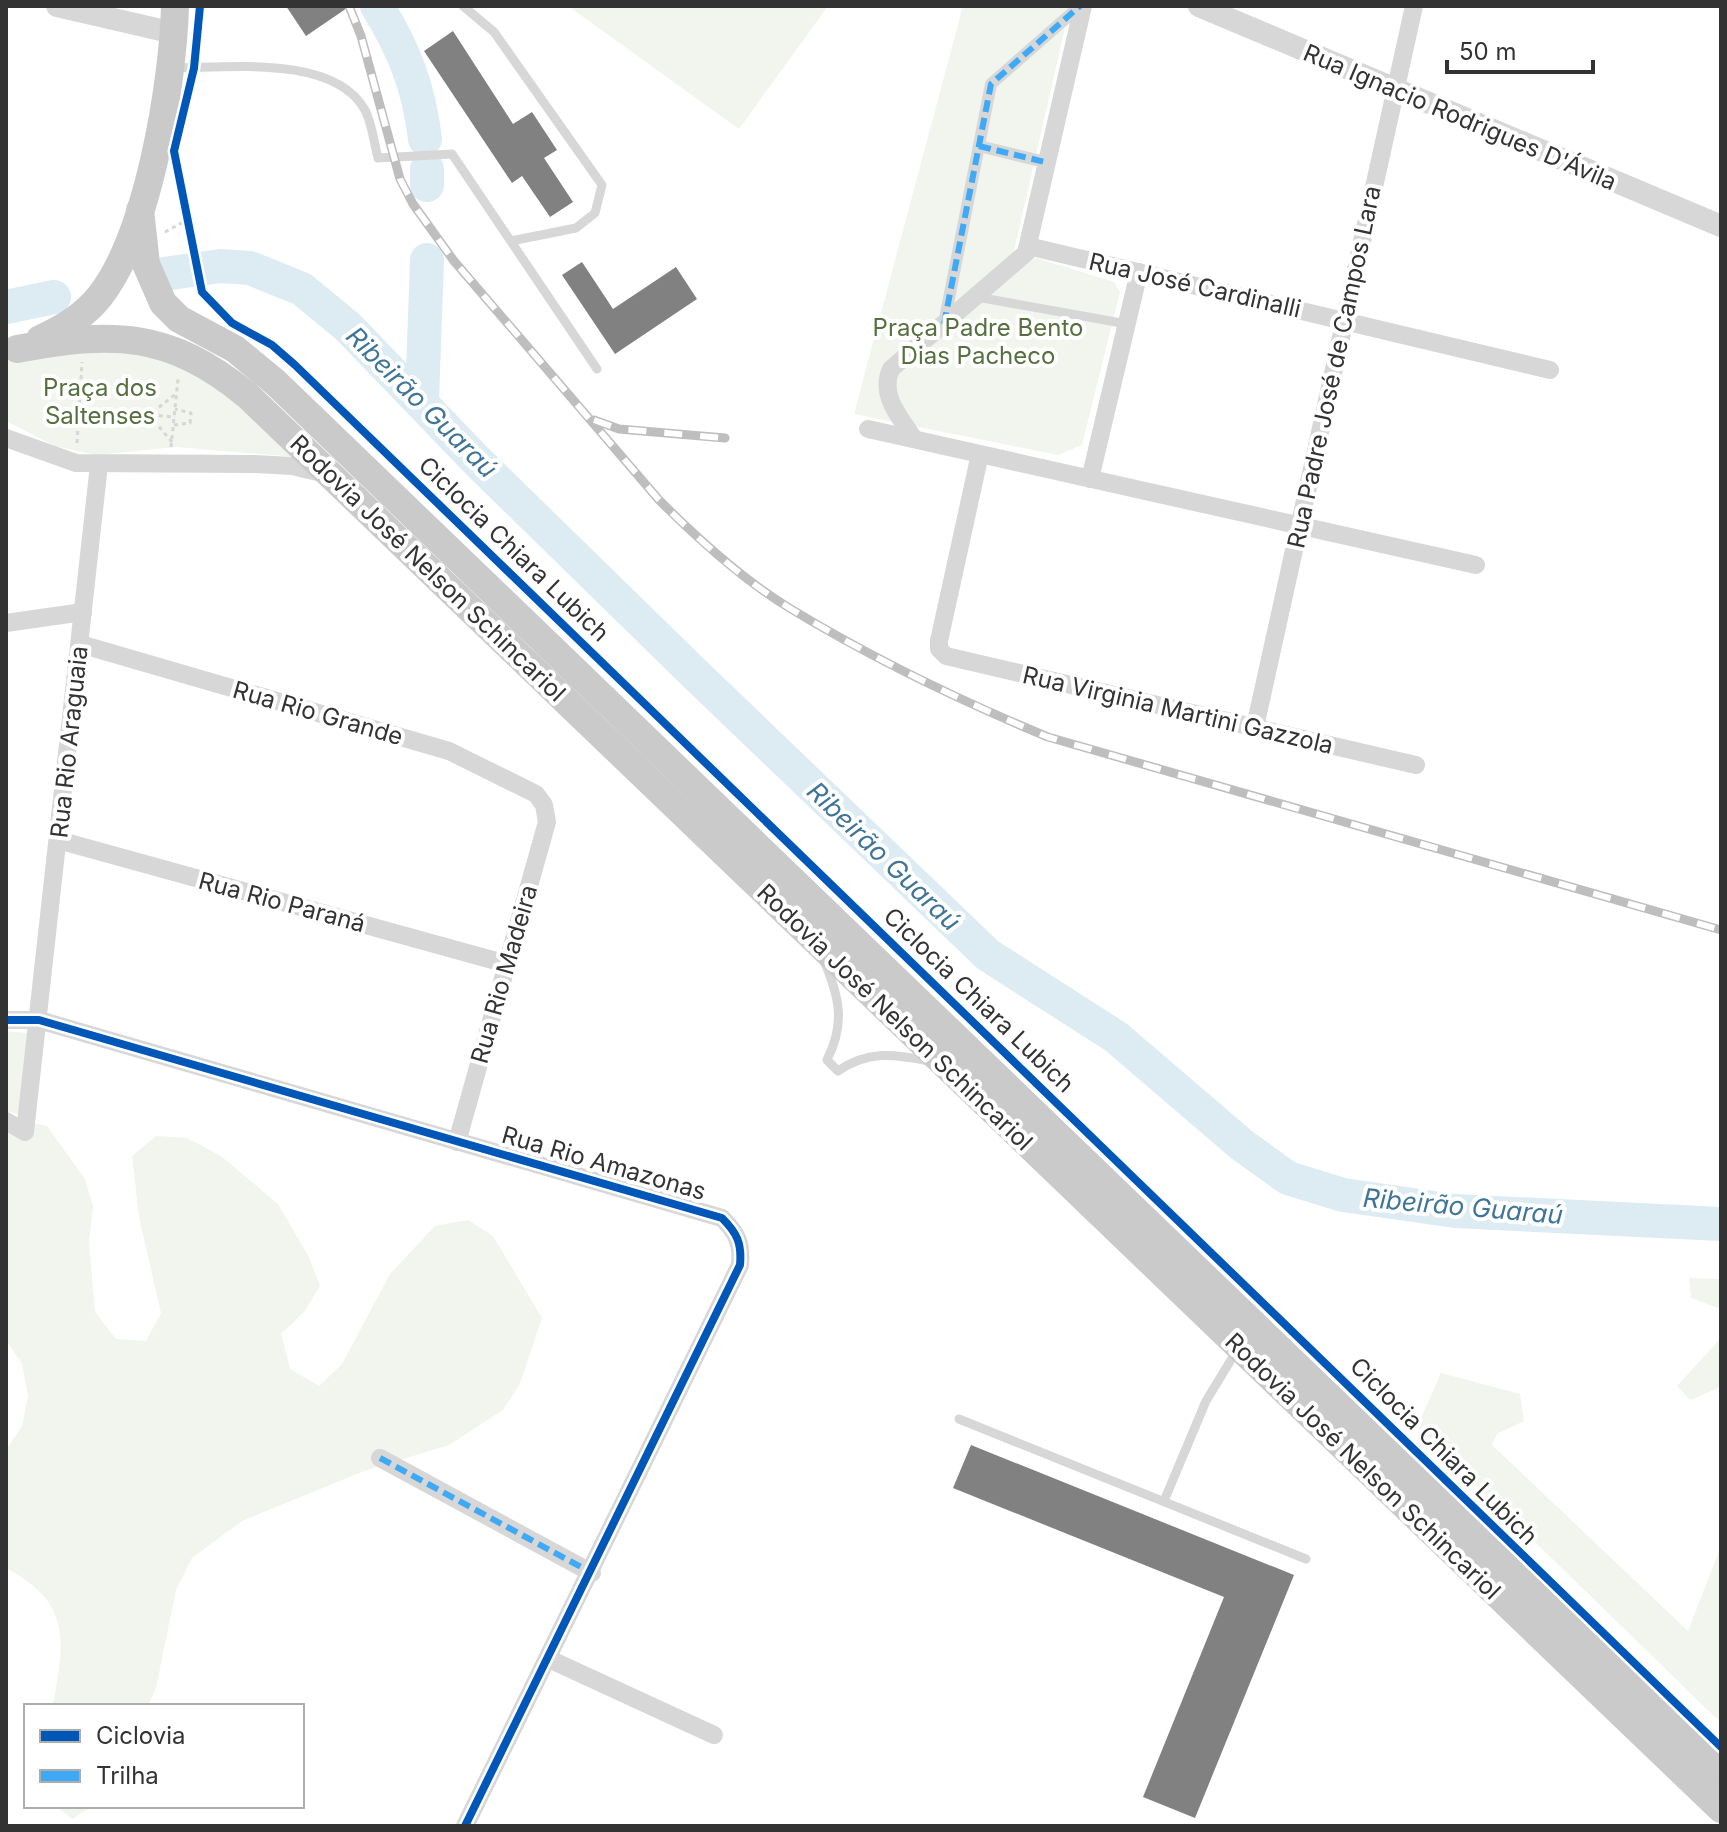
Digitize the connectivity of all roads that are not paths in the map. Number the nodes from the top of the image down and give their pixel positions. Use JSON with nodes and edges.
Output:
{"nodes":[{"id":1,"x":57,"y":6,"type":"edge"},
{"id":2,"x":463,"y":6,"type":"edge"},
{"id":3,"x":1082,"y":6,"type":"edge"},
{"id":4,"x":1199,"y":6,"type":"edge"},
{"id":5,"x":1414,"y":6,"type":"edge"},
{"id":6,"x":174,"y":19,"type":"edge"},
{"id":7,"x":168,"y":68,"type":"junction"},
{"id":8,"x":1394,"y":89,"type":"junction"},
{"id":9,"x":979,"y":146,"type":"junction"},
{"id":10,"x":1049,"y":163,"type":"junction"},
{"id":11,"x":140,"y":210,"type":"junction"},
{"id":12,"x":1721,"y":226,"type":"edge"},
{"id":13,"x":511,"y":241,"type":"junction"},
{"id":14,"x":1028,"y":246,"type":"junction"},
{"id":15,"x":1139,"y":272,"type":"junction"},
{"id":16,"x":975,"y":296,"type":"junction"},
{"id":17,"x":1344,"y":320,"type":"junction"},
{"id":18,"x":944,"y":324,"type":"junction"},
{"id":19,"x":1127,"y":324,"type":"junction"},
{"id":20,"x":12,"y":350,"type":"edge"},
{"id":21,"x":597,"y":369,"type":"dead end"},
{"id":22,"x":1550,"y":370,"type":"dead end"},
{"id":23,"x":868,"y":429,"type":"dead end"},
{"id":24,"x":6,"y":438,"type":"edge"},
{"id":25,"x":914,"y":439,"type":"junction"},
{"id":26,"x":980,"y":454,"type":"junction"},
{"id":27,"x":99,"y":465,"type":"junction"},
{"id":28,"x":331,"y":475,"type":"junction"},
{"id":29,"x":1090,"y":479,"type":"junction"},
{"id":30,"x":1299,"y":526,"type":"junction"},
{"id":31,"x":1476,"y":565,"type":"dead end"},
{"id":32,"x":83,"y":612,"type":"junction"},
{"id":33,"x":6,"y":623,"type":"edge"},
{"id":34,"x":80,"y":644,"type":"junction"},
{"id":35,"x":1255,"y":727,"type":"junction"},
{"id":36,"x":1416,"y":765,"type":"dead end"},
{"id":37,"x":544,"y":805,"type":"joint"},
{"id":38,"x":58,"y":840,"type":"junction"},
{"id":39,"x":815,"y":941,"type":"junction"},
{"id":40,"x":507,"y":964,"type":"junction"},
{"id":41,"x":6,"y":1020,"type":"edge"},
{"id":42,"x":39,"y":1020,"type":"junction"},
{"id":43,"x":944,"y":1064,"type":"junction"},
{"id":44,"x":6,"y":1121,"type":"edge"},
{"id":45,"x":457,"y":1142,"type":"junction"},
{"id":46,"x":1239,"y":1347,"type":"junction"},
{"id":47,"x":959,"y":1419,"type":"dead end"},
{"id":48,"x":380,"y":1458,"type":"dead end"},
{"id":49,"x":1164,"y":1501,"type":"junction"},
{"id":50,"x":1306,"y":1559,"type":"dead end"},
{"id":51,"x":592,"y":1573,"type":"junction"},
{"id":52,"x":549,"y":1659,"type":"junction"},
{"id":53,"x":714,"y":1735,"type":"dead end"},
{"id":54,"x":1721,"y":1774,"type":"edge"},
{"id":55,"x":1721,"y":1809,"type":"edge"},
{"id":56,"x":465,"y":1826,"type":"edge"}],
"edges":[{"from":1,"to":6,"type":"street"},
{"from":2,"to":13,"type":"lane"},
{"from":3,"to":9,"type":"street"},
{"from":3,"to":10,"type":"street"},
{"from":4,"to":8,"type":"street","name":"Rua Ignacio Rodrigues D'Ávila"},
{"from":5,"to":8,"type":"street","name":"Rua Padre José de Campos Lara"},
{"from":6,"to":7,"type":"main road"},
{"from":7,"to":11,"type":"main road"},
{"from":7,"to":13,"type":"lane"},
{"from":8,"to":12,"type":"street","name":"Rua Ignacio Rodrigues D'Ávila"},
{"from":8,"to":17,"type":"street","name":"Rua Padre José de Campos Lara"},
{"from":9,"to":10,"type":"street"},
{"from":9,"to":18,"type":"street"},
{"from":10,"to":14,"type":"street"},
{"from":11,"to":20,"type":"main road"},
{"from":11,"to":54,"type":"main road","name":"Rodovia José Nelson Schincariol"},
{"from":13,"to":21,"type":"lane"},
{"from":14,"to":15,"type":"street","name":"Rua José Cardinalli"},
{"from":14,"to":16,"type":"street"},
{"from":15,"to":17,"type":"street","name":"Rua José Cardinalli"},
{"from":15,"to":19,"type":"street"},
{"from":16,"to":18,"type":"street"},
{"from":16,"to":19,"type":"lane"},
{"from":17,"to":22,"type":"street","name":"Rua José Cardinalli"},
{"from":17,"to":30,"type":"street","name":"Rua Padre José de Campos Lara"},
{"from":18,"to":25,"type":"street"},
{"from":19,"to":29,"type":"street"},
{"from":20,"to":28,"type":"main road","name":"Rodovia José Nelson Schincariol"},
{"from":23,"to":25,"type":"street"},
{"from":24,"to":27,"type":"street"},
{"from":25,"to":26,"type":"street"},
{"from":26,"to":29,"type":"street"},
{"from":26,"to":35,"type":"street","name":"Rua Virginia Martini Gazzola"},
{"from":27,"to":28,"type":"street"},
{"from":27,"to":32,"type":"street","name":"Rua Rio Araguaia"},
{"from":28,"to":39,"type":"main road","name":"Rodovia José Nelson Schincariol"},
{"from":29,"to":30,"type":"street"},
{"from":30,"to":31,"type":"street"},
{"from":30,"to":35,"type":"street","name":"Rua Padre José de Campos Lara"},
{"from":32,"to":33,"type":"street"},
{"from":32,"to":34,"type":"street","name":"Rua Rio Araguaia"},
{"from":34,"to":37,"type":"street","name":"Rua Rio Grande"},
{"from":34,"to":38,"type":"street","name":"Rua Rio Araguaia"},
{"from":35,"to":36,"type":"street","name":"Rua Virginia Martini Gazzola"},
{"from":37,"to":40,"type":"street","name":"Rua Rio Madeira"},
{"from":38,"to":40,"type":"street","name":"Rua Rio Paraná"},
{"from":38,"to":42,"type":"street","name":"Rua Rio Araguaia"},
{"from":39,"to":43,"type":"main road","name":"Rodovia José Nelson Schincariol"},
{"from":39,"to":43,"type":"lane"},
{"from":40,"to":45,"type":"street","name":"Rua Rio Madeira"},
{"from":41,"to":42,"type":"street","name":"Rua Rio Amazonas"},
{"from":42,"to":44,"type":"street","name":"Rua Rio Araguaia"},
{"from":42,"to":45,"type":"street","name":"Rua Rio Amazonas"},
{"from":43,"to":46,"type":"main road","name":"Rodovia José Nelson Schincariol"},
{"from":45,"to":51,"type":"street","name":"Rua Rio Amazonas"},
{"from":46,"to":49,"type":"lane"},
{"from":46,"to":55,"type":"main road","name":"Rodovia José Nelson Schincariol"},
{"from":47,"to":49,"type":"lane"},
{"from":48,"to":51,"type":"street"},
{"from":49,"to":50,"type":"lane"},
{"from":51,"to":52,"type":"street","name":"Rua Rio Amazonas"},
{"from":52,"to":53,"type":"street"},
{"from":52,"to":56,"type":"street","name":"Rua Rio Amazonas"}]}
